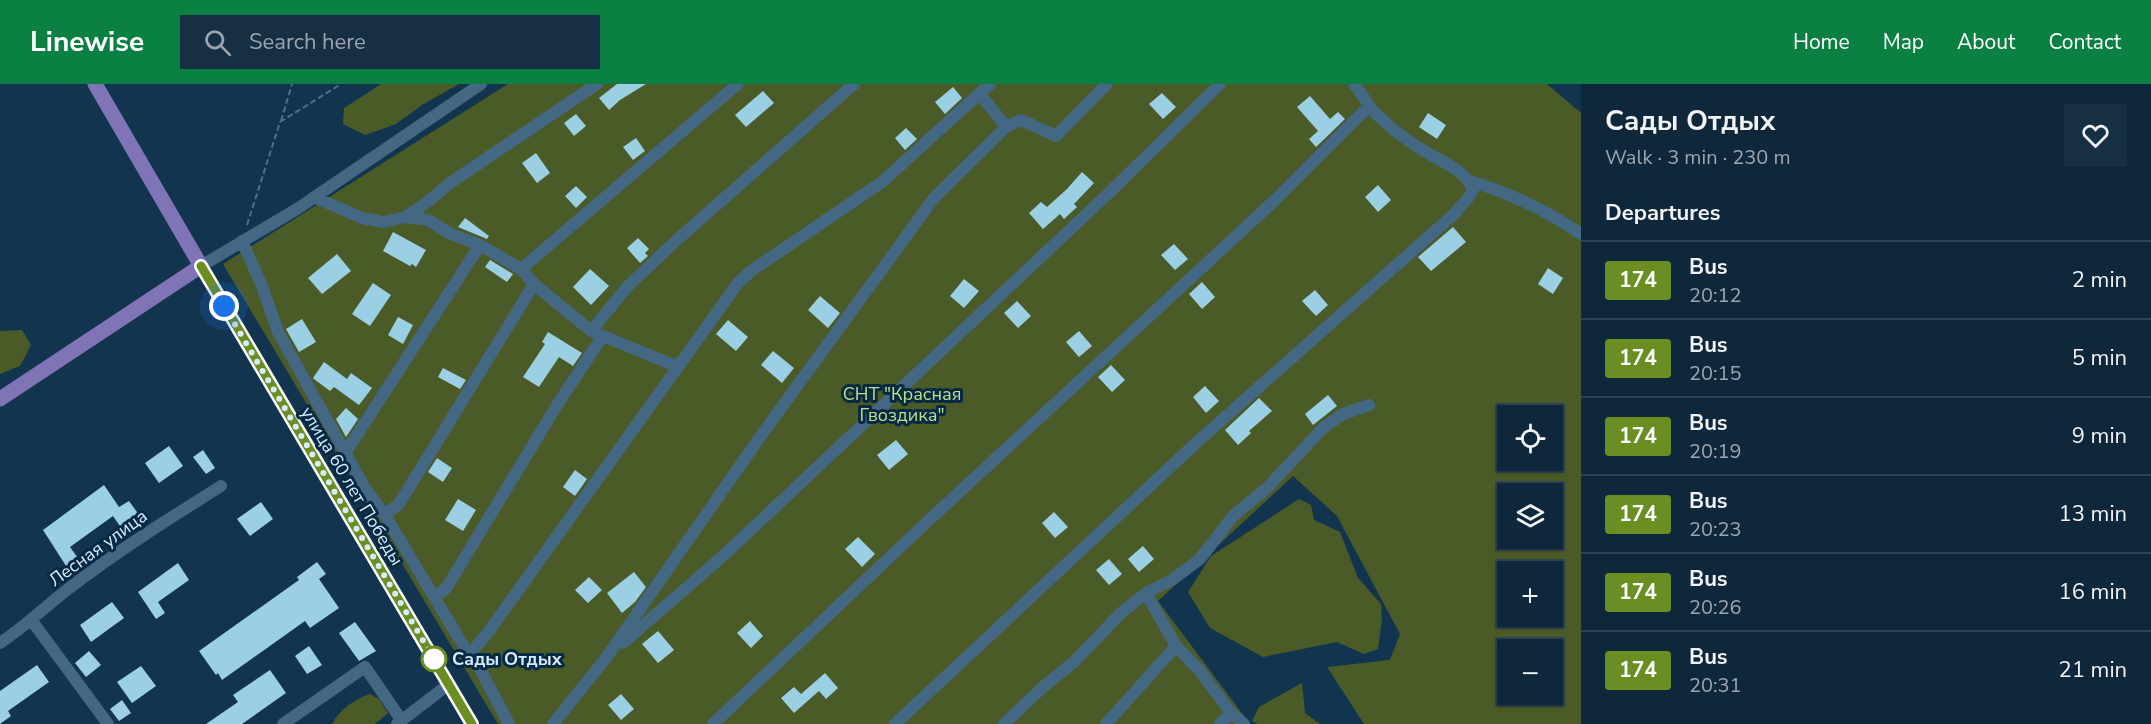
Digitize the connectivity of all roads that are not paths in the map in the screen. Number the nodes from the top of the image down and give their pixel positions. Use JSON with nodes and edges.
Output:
{"nodes":[{"id":1,"x":95,"y":84,"type":"edge"},
{"id":2,"x":481,"y":84,"type":"edge"},
{"id":3,"x":597,"y":84,"type":"edge"},
{"id":4,"x":738,"y":84,"type":"edge"},
{"id":5,"x":854,"y":84,"type":"edge"},
{"id":6,"x":990,"y":84,"type":"edge"},
{"id":7,"x":1107,"y":84,"type":"edge"},
{"id":8,"x":1220,"y":84,"type":"edge"},
{"id":9,"x":1354,"y":84,"type":"edge"},
{"id":10,"x":980,"y":94,"type":"junction"},
{"id":11,"x":1370,"y":106,"type":"junction"},
{"id":12,"x":1006,"y":127,"type":"junction"},
{"id":13,"x":1475,"y":185,"type":"junction"},
{"id":14,"x":314,"y":197,"type":"junction"},
{"id":15,"x":406,"y":217,"type":"junction"},
{"id":16,"x":1581,"y":234,"type":"edge"},
{"id":17,"x":242,"y":242,"type":"junction"},
{"id":18,"x":480,"y":245,"type":"junction"},
{"id":19,"x":201,"y":266,"type":"junction"},
{"id":20,"x":521,"y":269,"type":"junction"},
{"id":21,"x":534,"y":284,"type":"junction"},
{"id":22,"x":597,"y":334,"type":"junction"},
{"id":23,"x":678,"y":367,"type":"junction"},
{"id":24,"x":0,"y":399,"type":"edge"},
{"id":25,"x":1369,"y":405,"type":"dead end"},
{"id":26,"x":346,"y":452,"type":"junction"},
{"id":27,"x":221,"y":486,"type":"dead end"},
{"id":28,"x":386,"y":514,"type":"junction"},
{"id":29,"x":1146,"y":593,"type":"junction"},
{"id":30,"x":435,"y":598,"type":"junction"},
{"id":31,"x":32,"y":621,"type":"junction"},
{"id":32,"x":0,"y":644,"type":"edge"},
{"id":33,"x":1176,"y":646,"type":"junction"},
{"id":34,"x":469,"y":655,"type":"junction"},
{"id":35,"x":606,"y":658,"type":"junction"},
{"id":36,"x":449,"y":684,"type":"junction"},
{"id":37,"x":1231,"y":713,"type":"junction"},
{"id":38,"x":400,"y":722,"type":"edge"},
{"id":39,"x":108,"y":724,"type":"edge"},
{"id":40,"x":283,"y":724,"type":"edge"},
{"id":41,"x":472,"y":724,"type":"edge"},
{"id":42,"x":509,"y":724,"type":"edge"},
{"id":43,"x":553,"y":724,"type":"edge"},
{"id":44,"x":713,"y":724,"type":"edge"},
{"id":45,"x":895,"y":724,"type":"edge"},
{"id":46,"x":1004,"y":724,"type":"edge"},
{"id":47,"x":1106,"y":724,"type":"edge"},
{"id":48,"x":1220,"y":724,"type":"edge"},
{"id":49,"x":1244,"y":724,"type":"edge"}],
"edges":[{"from":1,"to":19,"type":"main road"},
{"from":2,"to":14,"type":"street"},
{"from":3,"to":15,"type":"street"},
{"from":4,"to":20,"type":"street"},
{"from":5,"to":22,"type":"street"},
{"from":6,"to":10,"type":"street"},
{"from":7,"to":12,"type":"street"},
{"from":8,"to":35,"type":"street"},
{"from":9,"to":11,"type":"street"},
{"from":10,"to":12,"type":"street"},
{"from":10,"to":23,"type":"street"},
{"from":11,"to":13,"type":"street"},
{"from":11,"to":44,"type":"street"},
{"from":12,"to":35,"type":"street"},
{"from":13,"to":16,"type":"street"},
{"from":13,"to":45,"type":"street"},
{"from":14,"to":15,"type":"street"},
{"from":14,"to":17,"type":"street"},
{"from":15,"to":18,"type":"street"},
{"from":17,"to":19,"type":"street"},
{"from":17,"to":26,"type":"street"},
{"from":18,"to":20,"type":"street"},
{"from":18,"to":26,"type":"street"},
{"from":19,"to":24,"type":"main road"},
{"from":19,"to":36,"type":"street","name":"улица 60 лет Победы"},
{"from":20,"to":21,"type":"street"},
{"from":21,"to":22,"type":"street"},
{"from":21,"to":28,"type":"street"},
{"from":22,"to":23,"type":"street"},
{"from":22,"to":30,"type":"street"},
{"from":23,"to":34,"type":"street"},
{"from":25,"to":29,"type":"street"},
{"from":26,"to":28,"type":"street"},
{"from":27,"to":31,"type":"street","name":"Лесная улица"},
{"from":28,"to":30,"type":"street"},
{"from":29,"to":33,"type":"street"},
{"from":29,"to":46,"type":"street"},
{"from":30,"to":34,"type":"street"},
{"from":31,"to":32,"type":"street","name":"Лесная улица"},
{"from":31,"to":39,"type":"street"},
{"from":33,"to":37,"type":"street"},
{"from":33,"to":47,"type":"street"},
{"from":34,"to":42,"type":"street"},
{"from":35,"to":43,"type":"street"},
{"from":36,"to":38,"type":"street"},
{"from":36,"to":41,"type":"street","name":"улица 60 лет Победы"},
{"from":37,"to":48,"type":"street"},
{"from":37,"to":49,"type":"street"},
{"from":38,"to":40,"type":"street"}]}
